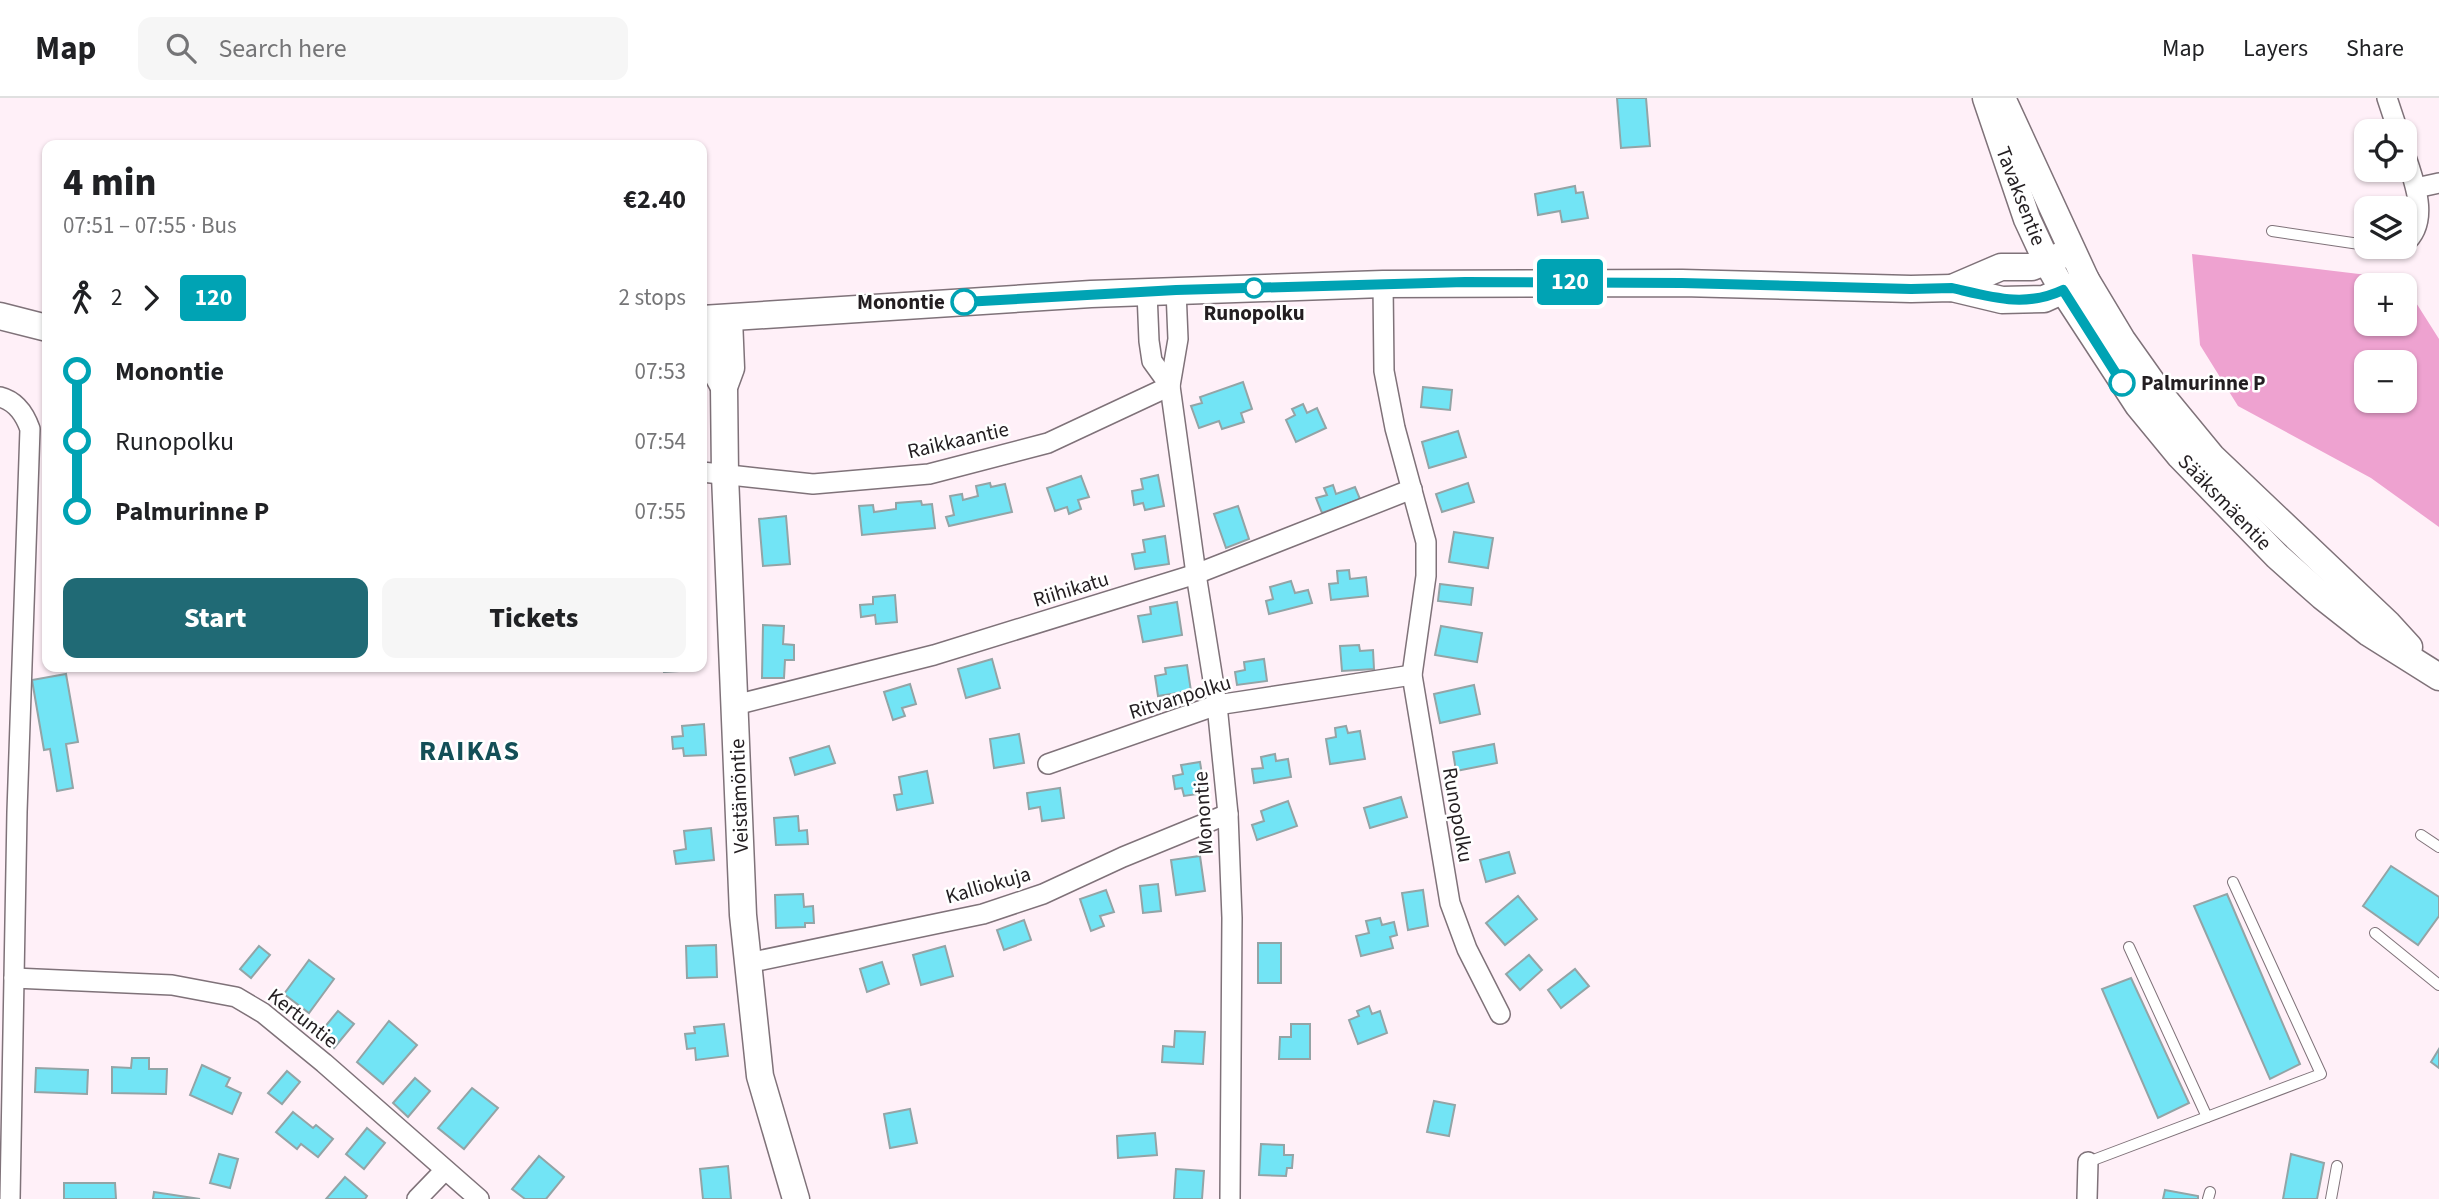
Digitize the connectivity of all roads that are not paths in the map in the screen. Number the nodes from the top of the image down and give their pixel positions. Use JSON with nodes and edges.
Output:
{"nodes":[{"id":1,"x":1986,"y":98,"type":"edge"},
{"id":2,"x":2002,"y":98,"type":"edge"},
{"id":3,"x":2387,"y":98,"type":"edge"},
{"id":4,"x":2394,"y":119,"type":"edge"},
{"id":5,"x":2414,"y":182,"type":"edge"},
{"id":6,"x":2439,"y":183,"type":"edge"},
{"id":7,"x":2416,"y":188,"type":"junction"},
{"id":8,"x":2417,"y":226,"type":"edge"},
{"id":9,"x":2272,"y":231,"type":"dead end"},
{"id":10,"x":2354,"y":244,"type":"edge"},
{"id":11,"x":2059,"y":257,"type":"junction"},
{"id":12,"x":1383,"y":284,"type":"junction"},
{"id":13,"x":2074,"y":286,"type":"junction"},
{"id":14,"x":1952,"y":288,"type":"junction"},
{"id":15,"x":1176,"y":290,"type":"junction"},
{"id":16,"x":1147,"y":292,"type":"junction"},
{"id":17,"x":0,"y":316,"type":"edge"},
{"id":18,"x":712,"y":319,"type":"edge"},
{"id":19,"x":42,"y":327,"type":"edge"},
{"id":20,"x":1170,"y":386,"type":"junction"},
{"id":21,"x":3,"y":398,"type":"edge"},
{"id":22,"x":714,"y":473,"type":"edge"},
{"id":23,"x":1412,"y":489,"type":"junction"},
{"id":24,"x":1196,"y":574,"type":"junction"},
{"id":25,"x":2435,"y":674,"type":"edge"},
{"id":26,"x":1412,"y":675,"type":"junction"},
{"id":27,"x":735,"y":705,"type":"junction"},
{"id":28,"x":1217,"y":705,"type":"junction"},
{"id":29,"x":1048,"y":764,"type":"dead end"},
{"id":30,"x":1228,"y":814,"type":"junction"},
{"id":31,"x":2421,"y":835,"type":"dead end"},
{"id":32,"x":2439,"y":847,"type":"edge"},
{"id":33,"x":2233,"y":882,"type":"dead end"},
{"id":34,"x":2375,"y":933,"type":"dead end"},
{"id":35,"x":2129,"y":947,"type":"dead end"},
{"id":36,"x":748,"y":963,"type":"junction"},
{"id":37,"x":14,"y":978,"type":"junction"},
{"id":38,"x":2439,"y":985,"type":"edge"},
{"id":39,"x":1500,"y":1014,"type":"dead end"},
{"id":40,"x":2207,"y":1117,"type":"junction"},
{"id":41,"x":2088,"y":1162,"type":"joint"},
{"id":42,"x":2337,"y":1166,"type":"dead end"},
{"id":43,"x":445,"y":1170,"type":"junction"},
{"id":44,"x":10,"y":1199,"type":"edge"},
{"id":45,"x":417,"y":1199,"type":"edge"},
{"id":46,"x":479,"y":1199,"type":"edge"},
{"id":47,"x":796,"y":1199,"type":"edge"},
{"id":48,"x":1230,"y":1199,"type":"edge"},
{"id":49,"x":2087,"y":1199,"type":"edge"},
{"id":50,"x":2331,"y":1199,"type":"edge"}],
"edges":[{"from":1,"to":11,"type":"street","name":"Tavaksentie"},
{"from":2,"to":11,"type":"street","name":"Tavaksentie"},
{"from":3,"to":4,"type":"street"},
{"from":5,"to":7,"type":"street"},
{"from":6,"to":7,"type":"street"},
{"from":7,"to":8,"type":"street"},
{"from":9,"to":10,"type":"lane"},
{"from":11,"to":13,"type":"street","name":"Sääksmäentie"},
{"from":11,"to":14,"type":"street"},
{"from":12,"to":14,"type":"street"},
{"from":12,"to":15,"type":"street"},
{"from":12,"to":23,"type":"street","name":"Runopolku"},
{"from":13,"to":14,"type":"street"},
{"from":13,"to":25,"type":"street","name":"Sääksmäentie"},
{"from":15,"to":16,"type":"street"},
{"from":15,"to":20,"type":"street","name":"Monontie"},
{"from":16,"to":18,"type":"street"},
{"from":16,"to":20,"type":"street","name":"Monontie"},
{"from":17,"to":19,"type":"street"},
{"from":18,"to":22,"type":"street","name":"Veistämöntie"},
{"from":20,"to":22,"type":"street","name":"Raikkaantie"},
{"from":20,"to":24,"type":"street","name":"Monontie"},
{"from":21,"to":37,"type":"street"},
{"from":22,"to":27,"type":"street","name":"Veistämöntie"},
{"from":23,"to":24,"type":"street","name":"Riihikatu"},
{"from":23,"to":26,"type":"street","name":"Runopolku"},
{"from":24,"to":27,"type":"street","name":"Riihikatu"},
{"from":24,"to":28,"type":"street","name":"Monontie"},
{"from":26,"to":28,"type":"street","name":"Ritvanpolku"},
{"from":26,"to":39,"type":"street","name":"Runopolku"},
{"from":27,"to":36,"type":"street","name":"Veistämöntie"},
{"from":28,"to":29,"type":"street","name":"Ritvanpolku"},
{"from":28,"to":30,"type":"street","name":"Monontie"},
{"from":30,"to":36,"type":"street","name":"Kalliokuja"},
{"from":30,"to":48,"type":"street","name":"Monontie"},
{"from":31,"to":32,"type":"lane"},
{"from":33,"to":40,"type":"lane"},
{"from":34,"to":38,"type":"lane"},
{"from":35,"to":40,"type":"lane"},
{"from":36,"to":47,"type":"street","name":"Veistämöntie"},
{"from":37,"to":43,"type":"street","name":"Kertuntie"},
{"from":37,"to":44,"type":"street"},
{"from":40,"to":41,"type":"lane"},
{"from":41,"to":49,"type":"street"},
{"from":42,"to":50,"type":"lane"},
{"from":43,"to":45,"type":"street"},
{"from":43,"to":46,"type":"street","name":"Kertuntie"}]}
